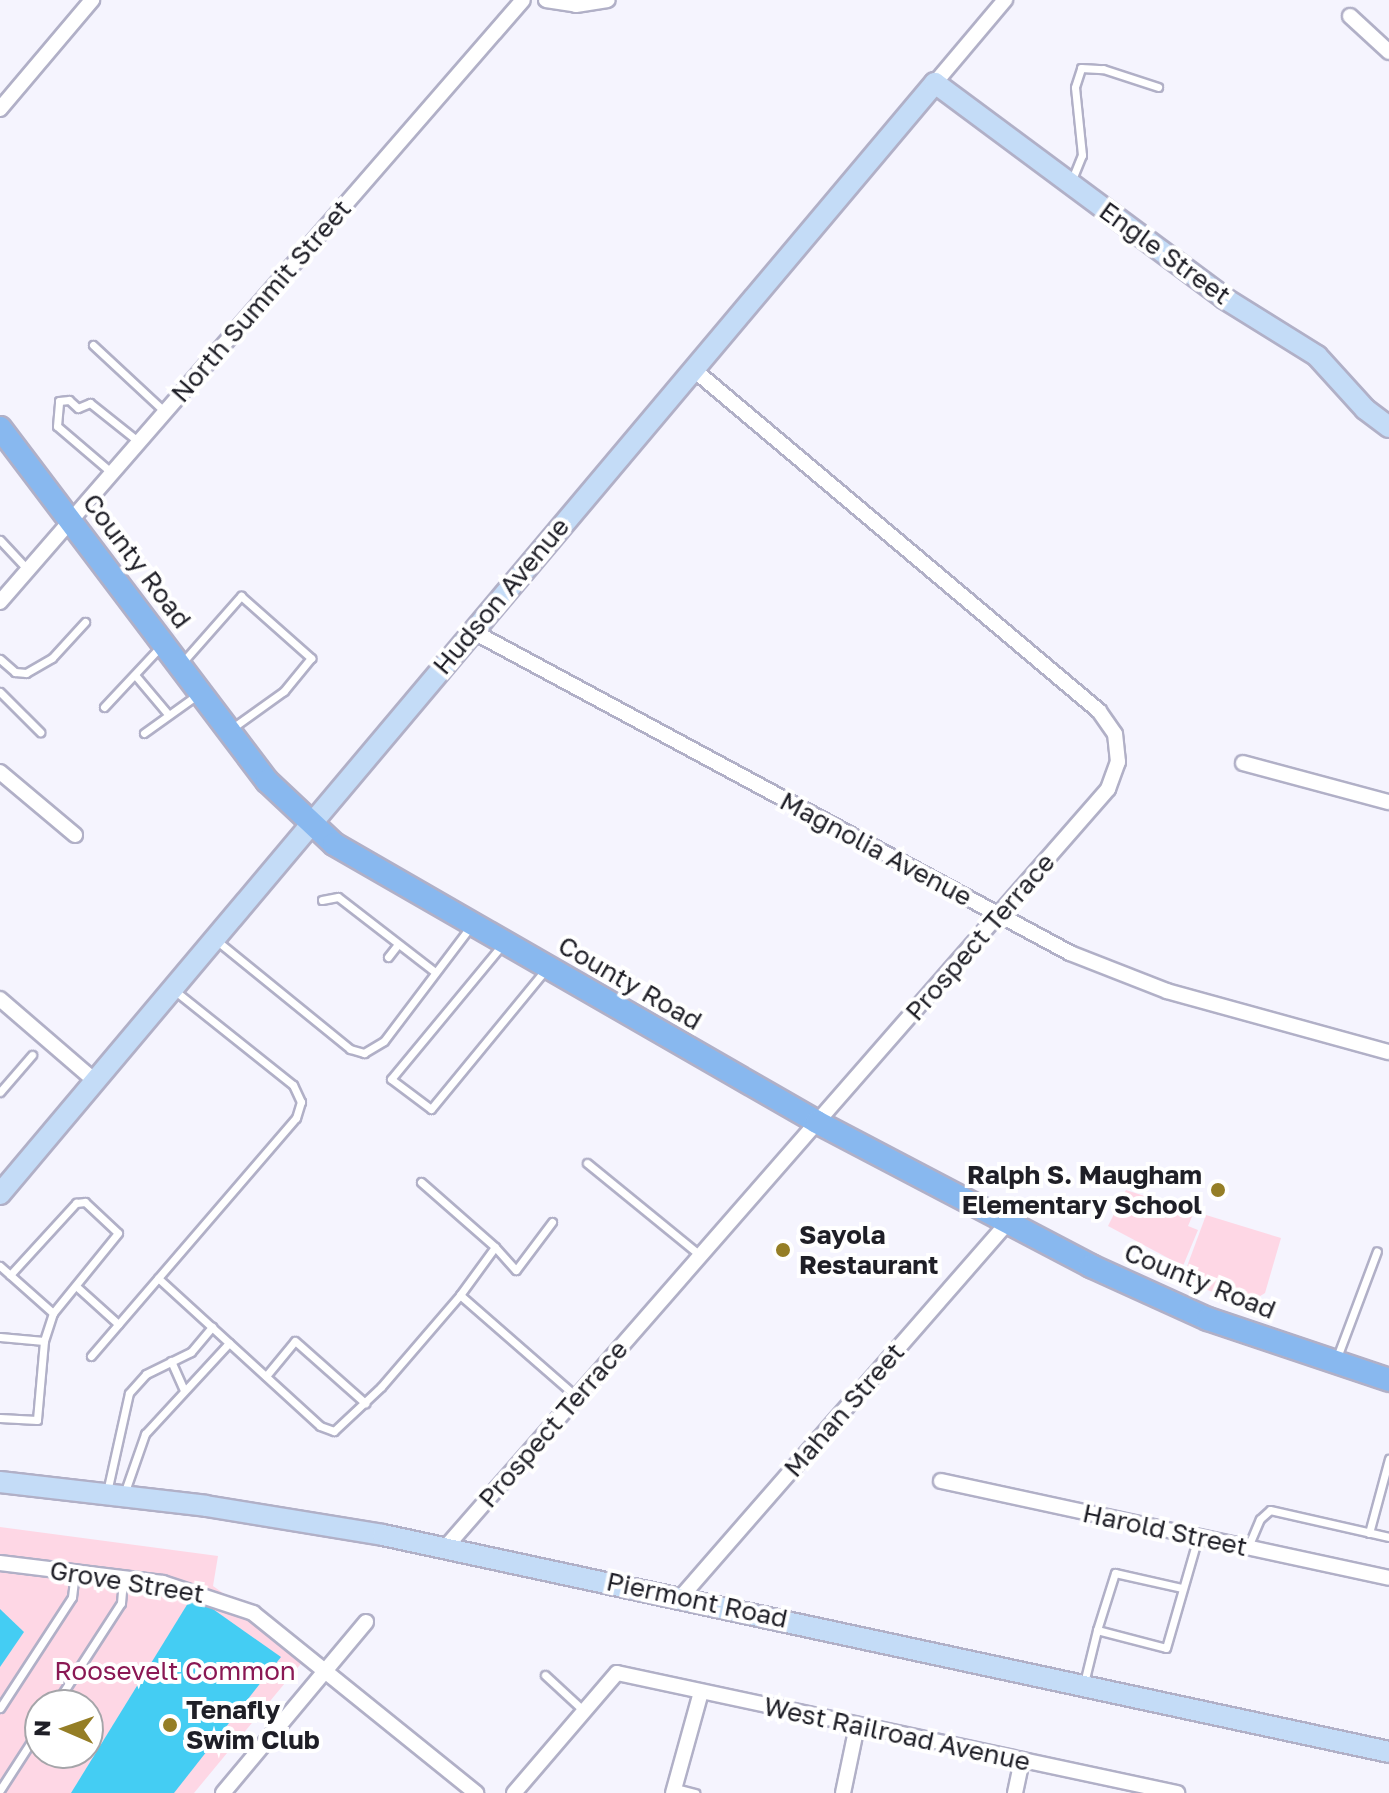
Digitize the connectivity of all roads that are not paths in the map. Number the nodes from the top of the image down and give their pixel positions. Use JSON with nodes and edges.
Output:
{"nodes":[{"id":1,"x":92,"y":0,"type":"edge"},
{"id":2,"x":523,"y":0,"type":"edge"},
{"id":3,"x":546,"y":0,"type":"edge"},
{"id":4,"x":608,"y":0,"type":"edge"},
{"id":5,"x":1005,"y":0,"type":"edge"},
{"id":6,"x":1350,"y":16,"type":"dead end"},
{"id":7,"x":1389,"y":52,"type":"edge"},
{"id":8,"x":935,"y":83,"type":"junction"},
{"id":9,"x":1158,"y":87,"type":"dead end"},
{"id":10,"x":0,"y":109,"type":"edge"},
{"id":11,"x":1070,"y":184,"type":"junction"},
{"id":12,"x":93,"y":345,"type":"dead end"},
{"id":13,"x":693,"y":369,"type":"junction"},
{"id":14,"x":165,"y":412,"type":"junction"},
{"id":15,"x":1389,"y":427,"type":"edge"},
{"id":16,"x":0,"y":428,"type":"edge"},
{"id":17,"x":139,"y":442,"type":"junction"},
{"id":18,"x":112,"y":473,"type":"junction"},
{"id":19,"x":71,"y":520,"type":"junction"},
{"id":20,"x":0,"y":540,"type":"edge"},
{"id":21,"x":28,"y":570,"type":"junction"},
{"id":22,"x":0,"y":602,"type":"edge"},
{"id":23,"x":85,"y":622,"type":"dead end"},
{"id":24,"x":472,"y":631,"type":"junction"},
{"id":25,"x":164,"y":643,"type":"junction"},
{"id":26,"x":0,"y":659,"type":"edge"},
{"id":27,"x":180,"y":665,"type":"junction"},
{"id":28,"x":135,"y":675,"type":"junction"},
{"id":29,"x":0,"y":692,"type":"edge"},
{"id":30,"x":201,"y":692,"type":"junction"},
{"id":31,"x":4,"y":703,"type":"edge"},
{"id":32,"x":104,"y":707,"type":"dead end"},
{"id":33,"x":168,"y":714,"type":"junction"},
{"id":34,"x":229,"y":731,"type":"junction"},
{"id":35,"x":40,"y":732,"type":"dead end"},
{"id":36,"x":144,"y":733,"type":"dead end"},
{"id":37,"x":1243,"y":763,"type":"dead end"},
{"id":38,"x":0,"y":772,"type":"edge"},
{"id":39,"x":1389,"y":802,"type":"edge"},
{"id":40,"x":309,"y":825,"type":"junction"},
{"id":41,"x":75,"y":835,"type":"dead end"},
{"id":42,"x":322,"y":900,"type":"dead end"},
{"id":43,"x":999,"y":916,"type":"junction"},
{"id":44,"x":471,"y":925,"type":"junction"},
{"id":45,"x":215,"y":938,"type":"junction"},
{"id":46,"x":398,"y":944,"type":"junction"},
{"id":47,"x":503,"y":944,"type":"junction"},
{"id":48,"x":388,"y":957,"type":"dead end"},
{"id":49,"x":546,"y":968,"type":"junction"},
{"id":50,"x":435,"y":972,"type":"junction"},
{"id":51,"x":172,"y":989,"type":"junction"},
{"id":52,"x":0,"y":999,"type":"edge"},
{"id":53,"x":1389,"y":1052,"type":"edge"},
{"id":54,"x":32,"y":1055,"type":"dead end"},
{"id":55,"x":95,"y":1081,"type":"junction"},
{"id":56,"x":0,"y":1092,"type":"edge"},
{"id":57,"x":817,"y":1122,"type":"junction"},
{"id":58,"x":587,"y":1163,"type":"dead end"},
{"id":59,"x":421,"y":1182,"type":"dead end"},
{"id":60,"x":0,"y":1194,"type":"edge"},
{"id":61,"x":552,"y":1222,"type":"dead end"},
{"id":62,"x":1007,"y":1223,"type":"junction"},
{"id":63,"x":495,"y":1247,"type":"junction"},
{"id":64,"x":1377,"y":1251,"type":"dead end"},
{"id":65,"x":700,"y":1255,"type":"junction"},
{"id":66,"x":0,"y":1266,"type":"edge"},
{"id":67,"x":10,"y":1275,"type":"junction"},
{"id":68,"x":158,"y":1278,"type":"junction"},
{"id":69,"x":76,"y":1286,"type":"junction"},
{"id":70,"x":460,"y":1295,"type":"junction"},
{"id":71,"x":53,"y":1313,"type":"junction"},
{"id":72,"x":118,"y":1324,"type":"junction"},
{"id":73,"x":212,"y":1327,"type":"junction"},
{"id":74,"x":0,"y":1337,"type":"edge"},
{"id":75,"x":44,"y":1341,"type":"junction"},
{"id":76,"x":229,"y":1343,"type":"junction"},
{"id":77,"x":91,"y":1356,"type":"dead end"},
{"id":78,"x":171,"y":1361,"type":"junction"},
{"id":79,"x":1335,"y":1362,"type":"junction"},
{"id":80,"x":266,"y":1376,"type":"junction"},
{"id":81,"x":1389,"y":1380,"type":"edge"},
{"id":82,"x":184,"y":1390,"type":"junction"},
{"id":83,"x":577,"y":1397,"type":"junction"},
{"id":84,"x":365,"y":1403,"type":"junction"},
{"id":85,"x":0,"y":1418,"type":"edge"},
{"id":86,"x":1389,"y":1459,"type":"edge"},
{"id":87,"x":941,"y":1481,"type":"dead end"},
{"id":88,"x":0,"y":1482,"type":"edge"},
{"id":89,"x":115,"y":1495,"type":"junction"},
{"id":90,"x":1369,"y":1533,"type":"junction"},
{"id":91,"x":1198,"y":1537,"type":"junction"},
{"id":92,"x":1389,"y":1537,"type":"edge"},
{"id":93,"x":445,"y":1548,"type":"junction"},
{"id":94,"x":1248,"y":1548,"type":"junction"},
{"id":95,"x":0,"y":1563,"type":"edge"},
{"id":96,"x":75,"y":1572,"type":"junction"},
{"id":97,"x":123,"y":1578,"type":"junction"},
{"id":98,"x":1389,"y":1578,"type":"edge"},
{"id":99,"x":1182,"y":1588,"type":"junction"},
{"id":100,"x":681,"y":1597,"type":"junction"},
{"id":101,"x":366,"y":1622,"type":"dead end"},
{"id":102,"x":1097,"y":1630,"type":"junction"},
{"id":103,"x":330,"y":1671,"type":"junction"},
{"id":104,"x":545,"y":1675,"type":"dead end"},
{"id":105,"x":1084,"y":1684,"type":"junction"},
{"id":106,"x":65,"y":1689,"type":"edge"},
{"id":107,"x":701,"y":1692,"type":"junction"},
{"id":108,"x":0,"y":1708,"type":"edge"},
{"id":109,"x":584,"y":1711,"type":"junction"},
{"id":110,"x":857,"y":1726,"type":"junction"},
{"id":111,"x":1389,"y":1752,"type":"edge"},
{"id":112,"x":24,"y":1753,"type":"edge"},
{"id":113,"x":1022,"y":1760,"type":"junction"},
{"id":114,"x":0,"y":1790,"type":"edge"},
{"id":115,"x":674,"y":1790,"type":"edge"},
{"id":116,"x":223,"y":1793,"type":"edge"},
{"id":117,"x":476,"y":1793,"type":"edge"},
{"id":118,"x":514,"y":1793,"type":"edge"},
{"id":119,"x":695,"y":1793,"type":"edge"},
{"id":120,"x":843,"y":1793,"type":"edge"},
{"id":121,"x":1015,"y":1793,"type":"edge"},
{"id":122,"x":1177,"y":1793,"type":"edge"}],
"edges":[{"from":1,"to":10,"type":"street"},
{"from":2,"to":14,"type":"street","name":"North Summit Street"},
{"from":3,"to":4,"type":"street"},
{"from":5,"to":8,"type":"street","name":"Hudson Avenue"},
{"from":6,"to":7,"type":"street"},
{"from":8,"to":11,"type":"street","name":"Engle Street"},
{"from":8,"to":13,"type":"street","name":"Hudson Avenue"},
{"from":9,"to":11,"type":"lane"},
{"from":11,"to":15,"type":"street","name":"Engle Street"},
{"from":12,"to":14,"type":"lane"},
{"from":13,"to":24,"type":"street","name":"Hudson Avenue"},
{"from":13,"to":43,"type":"street","name":"Prospect Terrace"},
{"from":14,"to":17,"type":"street","name":"North Summit Street"},
{"from":16,"to":19,"type":"main road","name":"County Road"},
{"from":17,"to":18,"type":"street","name":"North Summit Street"},
{"from":17,"to":18,"type":"lane"},
{"from":18,"to":19,"type":"street","name":"North Summit Street"},
{"from":19,"to":21,"type":"street","name":"North Summit Street"},
{"from":19,"to":25,"type":"main road","name":"County Road"},
{"from":20,"to":21,"type":"lane"},
{"from":21,"to":22,"type":"street","name":"North Summit Street"},
{"from":23,"to":26,"type":"lane"},
{"from":24,"to":40,"type":"street","name":"Hudson Avenue"},
{"from":24,"to":43,"type":"street","name":"Magnolia Avenue"},
{"from":25,"to":27,"type":"main road","name":"County Road"},
{"from":25,"to":28,"type":"lane"},
{"from":27,"to":30,"type":"main road","name":"County Road"},
{"from":27,"to":34,"type":"lane"},
{"from":28,"to":32,"type":"lane"},
{"from":28,"to":33,"type":"lane"},
{"from":29,"to":31,"type":"lane"},
{"from":30,"to":33,"type":"lane"},
{"from":30,"to":34,"type":"main road","name":"County Road"},
{"from":31,"to":35,"type":"lane"},
{"from":33,"to":36,"type":"lane"},
{"from":34,"to":40,"type":"main road","name":"County Road"},
{"from":37,"to":39,"type":"street"},
{"from":38,"to":41,"type":"street"},
{"from":40,"to":44,"type":"main road","name":"County Road"},
{"from":40,"to":45,"type":"street","name":"Hudson Avenue"},
{"from":42,"to":46,"type":"lane"},
{"from":43,"to":53,"type":"street","name":"Magnolia Avenue"},
{"from":43,"to":57,"type":"street","name":"Prospect Terrace"},
{"from":44,"to":47,"type":"main road","name":"County Road"},
{"from":44,"to":50,"type":"lane"},
{"from":45,"to":50,"type":"lane"},
{"from":45,"to":51,"type":"street","name":"Hudson Avenue"},
{"from":46,"to":48,"type":"lane"},
{"from":46,"to":50,"type":"lane"},
{"from":47,"to":49,"type":"main road","name":"County Road"},
{"from":47,"to":49,"type":"lane"},
{"from":49,"to":57,"type":"main road","name":"County Road"},
{"from":51,"to":55,"type":"street","name":"Hudson Avenue"},
{"from":51,"to":68,"type":"lane"},
{"from":52,"to":55,"type":"street"},
{"from":54,"to":56,"type":"lane"},
{"from":55,"to":60,"type":"street","name":"Hudson Avenue"},
{"from":57,"to":62,"type":"main road","name":"County Road"},
{"from":57,"to":65,"type":"street","name":"Prospect Terrace"},
{"from":58,"to":65,"type":"lane"},
{"from":59,"to":63,"type":"lane"},
{"from":61,"to":63,"type":"lane"},
{"from":62,"to":79,"type":"main road","name":"County Road"},
{"from":62,"to":100,"type":"street","name":"Mahan Street"},
{"from":63,"to":70,"type":"lane"},
{"from":64,"to":79,"type":"lane"},
{"from":65,"to":83,"type":"street","name":"Prospect Terrace"},
{"from":66,"to":67,"type":"lane"},
{"from":67,"to":69,"type":"lane"},
{"from":67,"to":71,"type":"lane"},
{"from":68,"to":72,"type":"lane"},
{"from":68,"to":73,"type":"lane"},
{"from":69,"to":71,"type":"lane"},
{"from":69,"to":72,"type":"lane"},
{"from":70,"to":83,"type":"lane"},
{"from":70,"to":84,"type":"lane"},
{"from":71,"to":75,"type":"lane"},
{"from":72,"to":77,"type":"lane"},
{"from":73,"to":76,"type":"lane"},
{"from":73,"to":78,"type":"lane"},
{"from":74,"to":75,"type":"lane"},
{"from":75,"to":85,"type":"lane"},
{"from":76,"to":80,"type":"lane"},
{"from":76,"to":82,"type":"lane"},
{"from":78,"to":82,"type":"lane"},
{"from":78,"to":89,"type":"lane"},
{"from":79,"to":81,"type":"main road","name":"County Road"},
{"from":80,"to":84,"type":"lane"},
{"from":80,"to":84,"type":"lane"},
{"from":82,"to":89,"type":"lane"},
{"from":83,"to":93,"type":"street","name":"Prospect Terrace"},
{"from":86,"to":90,"type":"lane"},
{"from":87,"to":91,"type":"street","name":"Harold Street"},
{"from":88,"to":89,"type":"street","name":"Piermont Road"},
{"from":89,"to":93,"type":"street","name":"Piermont Road"},
{"from":90,"to":92,"type":"lane"},
{"from":90,"to":94,"type":"lane"},
{"from":91,"to":94,"type":"street","name":"Harold Street"},
{"from":91,"to":99,"type":"lane"},
{"from":93,"to":100,"type":"street","name":"Piermont Road"},
{"from":94,"to":98,"type":"street","name":"Harold Street"},
{"from":95,"to":96,"type":"street","name":"Grove Street"},
{"from":96,"to":97,"type":"street","name":"Grove Street"},
{"from":96,"to":108,"type":"lane"},
{"from":97,"to":103,"type":"street","name":"Grove Street"},
{"from":97,"to":106,"type":"lane"},
{"from":99,"to":102,"type":"lane"},
{"from":99,"to":102,"type":"lane"},
{"from":100,"to":105,"type":"street","name":"Piermont Road"},
{"from":101,"to":103,"type":"street"},
{"from":102,"to":105,"type":"lane"},
{"from":103,"to":116,"type":"street"},
{"from":103,"to":117,"type":"street","name":"Grove Street"},
{"from":104,"to":109,"type":"lane"},
{"from":105,"to":111,"type":"street","name":"Piermont Road"},
{"from":107,"to":109,"type":"street","name":"West Railroad Avenue"},
{"from":107,"to":110,"type":"street","name":"West Railroad Avenue"},
{"from":107,"to":115,"type":"street"},
{"from":109,"to":118,"type":"street"},
{"from":110,"to":113,"type":"street","name":"West Railroad Avenue"},
{"from":110,"to":120,"type":"street"},
{"from":112,"to":114,"type":"lane"},
{"from":113,"to":121,"type":"street"},
{"from":113,"to":122,"type":"street","name":"West Railroad Avenue"},
{"from":115,"to":119,"type":"lane"}]}
